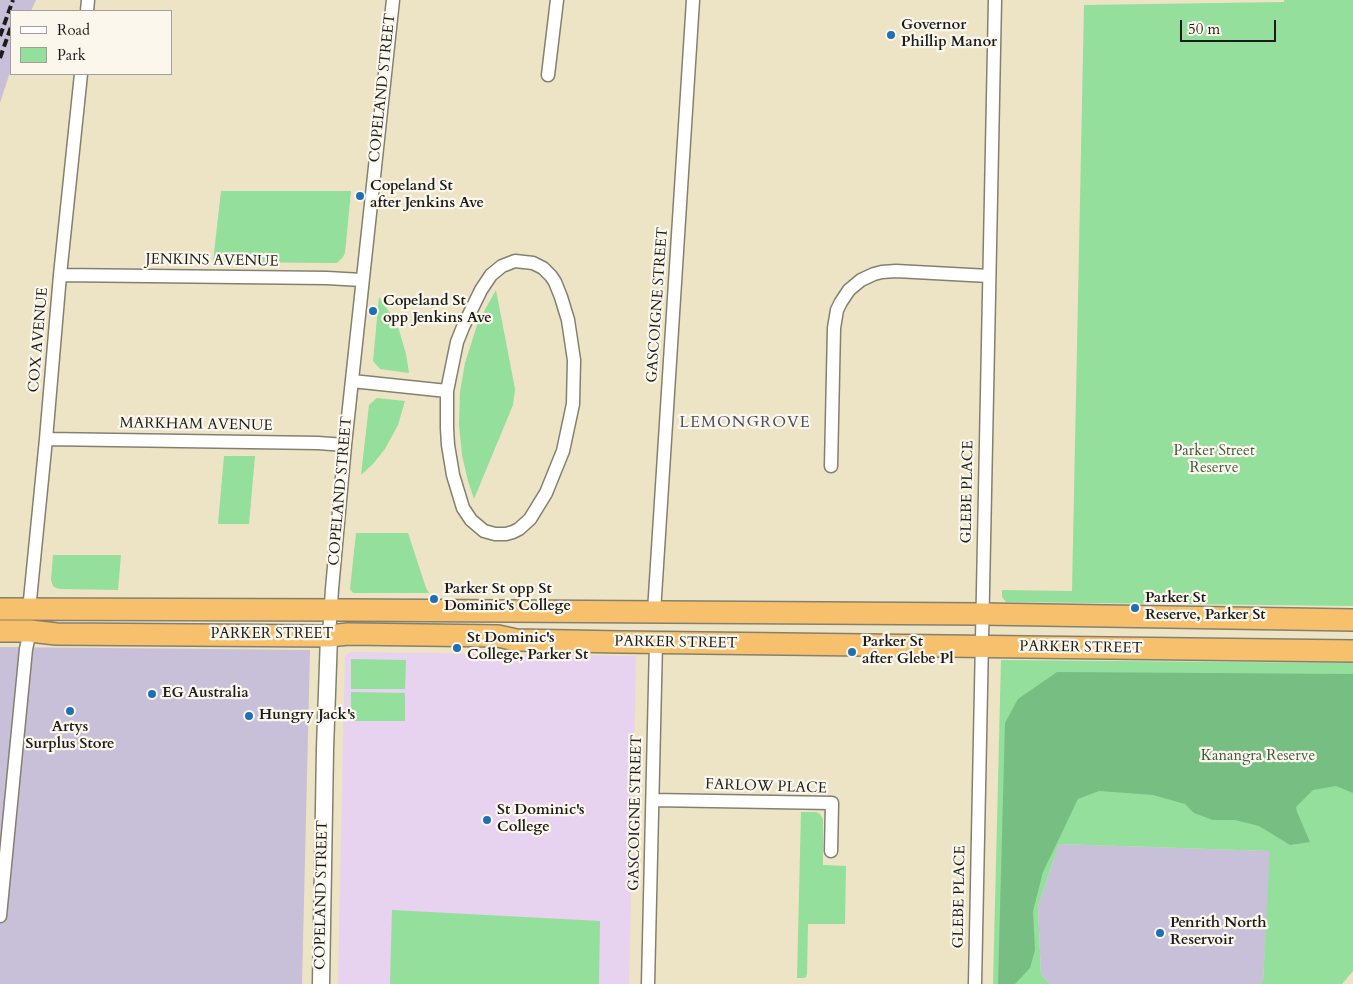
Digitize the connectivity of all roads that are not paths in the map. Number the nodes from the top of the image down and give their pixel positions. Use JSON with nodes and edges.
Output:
{"nodes":[{"id":1,"x":393,"y":0,"type":"edge"},
{"id":2,"x":556,"y":0,"type":"edge"},
{"id":3,"x":693,"y":0,"type":"edge"},
{"id":4,"x":995,"y":0,"type":"edge"},
{"id":5,"x":80,"y":75,"type":"edge"},
{"id":6,"x":548,"y":75,"type":"dead end"},
{"id":7,"x":60,"y":275,"type":"junction"},
{"id":8,"x":989,"y":276,"type":"junction"},
{"id":9,"x":362,"y":280,"type":"junction"},
{"id":10,"x":352,"y":381,"type":"junction"},
{"id":11,"x":447,"y":391,"type":"junction"},
{"id":12,"x":46,"y":439,"type":"junction"},
{"id":13,"x":345,"y":445,"type":"junction"},
{"id":14,"x":831,"y":466,"type":"dead end"},
{"id":15,"x":0,"y":609,"type":"edge"},
{"id":16,"x":29,"y":610,"type":"junction"},
{"id":17,"x":330,"y":610,"type":"junction"},
{"id":18,"x":654,"y":612,"type":"junction"},
{"id":19,"x":982,"y":614,"type":"junction"},
{"id":20,"x":1353,"y":620,"type":"edge"},
{"id":21,"x":0,"y":631,"type":"edge"},
{"id":22,"x":30,"y":631,"type":"junction"},
{"id":23,"x":329,"y":636,"type":"junction"},
{"id":24,"x":656,"y":642,"type":"junction"},
{"id":25,"x":982,"y":646,"type":"junction"},
{"id":26,"x":1353,"y":651,"type":"edge"},
{"id":27,"x":653,"y":800,"type":"junction"},
{"id":28,"x":831,"y":851,"type":"dead end"},
{"id":29,"x":0,"y":916,"type":"edge"},
{"id":30,"x":320,"y":984,"type":"edge"},
{"id":31,"x":648,"y":984,"type":"edge"},
{"id":32,"x":975,"y":984,"type":"edge"}],
"edges":[{"from":1,"to":9,"type":"street","name":"COPELAND STREET"},
{"from":2,"to":6,"type":"street"},
{"from":3,"to":18,"type":"street","name":"GASCOIGNE STREET"},
{"from":4,"to":8,"type":"street","name":"GLEBE PLACE"},
{"from":5,"to":7,"type":"street","name":"COX AVENUE"},
{"from":7,"to":9,"type":"street","name":"JENKINS AVENUE"},
{"from":7,"to":12,"type":"street","name":"COX AVENUE"},
{"from":8,"to":14,"type":"street"},
{"from":8,"to":19,"type":"street","name":"GLEBE PLACE"},
{"from":9,"to":10,"type":"street","name":"COPELAND STREET"},
{"from":10,"to":11,"type":"street"},
{"from":10,"to":13,"type":"street","name":"COPELAND STREET"},
{"from":11,"to":11,"type":"street"},
{"from":12,"to":13,"type":"street","name":"MARKHAM AVENUE"},
{"from":12,"to":16,"type":"street","name":"COX AVENUE"},
{"from":13,"to":17,"type":"street","name":"COPELAND STREET"},
{"from":15,"to":16,"type":"highway","name":"PARKER STREET"},
{"from":16,"to":17,"type":"highway","name":"PARKER STREET"},
{"from":17,"to":18,"type":"highway","name":"PARKER STREET"},
{"from":17,"to":23,"type":"street","name":"COPELAND STREET"},
{"from":18,"to":19,"type":"highway","name":"PARKER STREET"},
{"from":19,"to":20,"type":"highway","name":"PARKER STREET"},
{"from":19,"to":25,"type":"street","name":"GLEBE PLACE"},
{"from":21,"to":22,"type":"highway","name":"PARKER STREET"},
{"from":22,"to":23,"type":"highway","name":"PARKER STREET"},
{"from":22,"to":29,"type":"street"},
{"from":23,"to":24,"type":"highway","name":"PARKER STREET"},
{"from":23,"to":30,"type":"street","name":"COPELAND STREET"},
{"from":24,"to":25,"type":"highway","name":"PARKER STREET"},
{"from":24,"to":27,"type":"street","name":"GASCOIGNE STREET"},
{"from":25,"to":26,"type":"highway","name":"PARKER STREET"},
{"from":25,"to":32,"type":"street","name":"GLEBE PLACE"},
{"from":27,"to":28,"type":"street","name":"FARLOW PLACE"},
{"from":27,"to":31,"type":"street","name":"GASCOIGNE STREET"}]}
